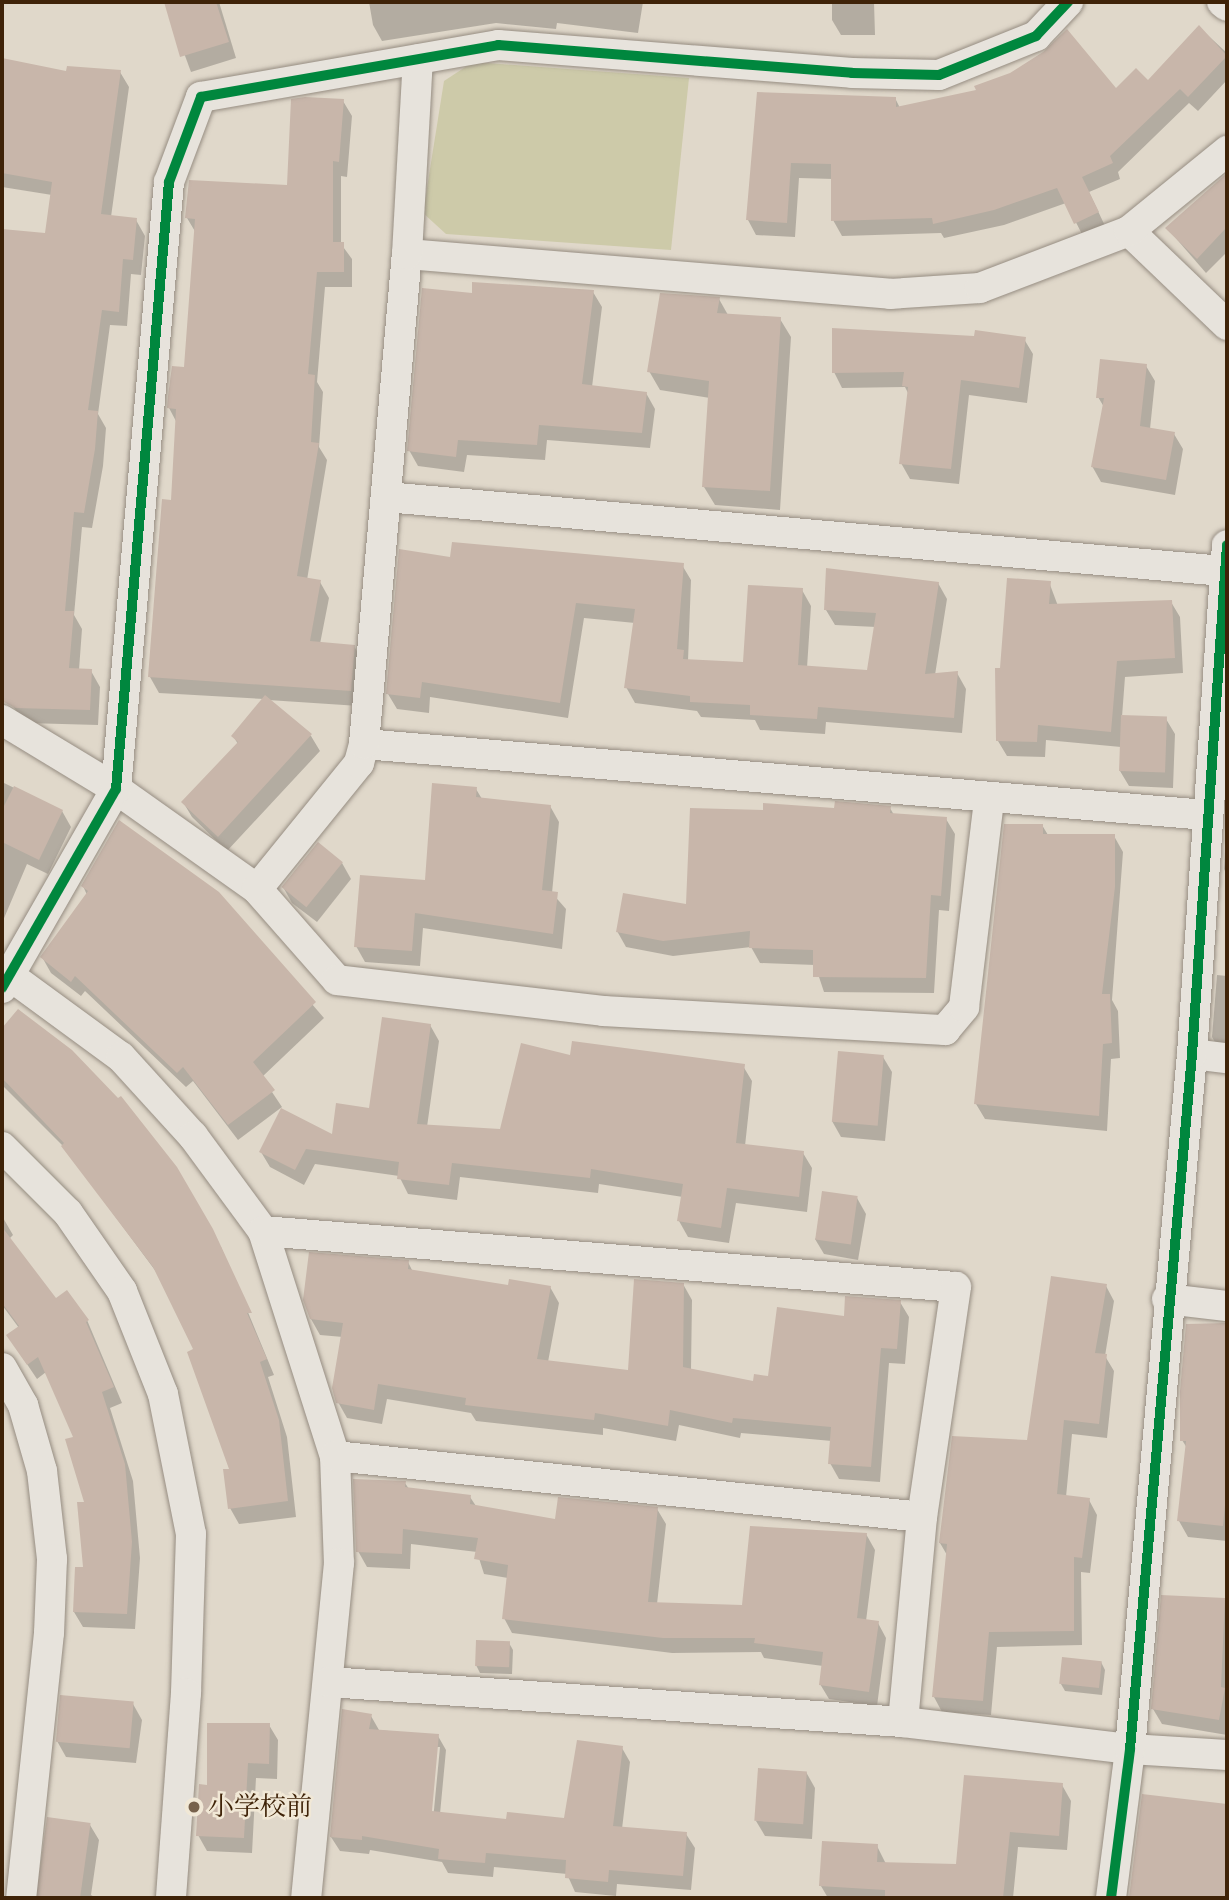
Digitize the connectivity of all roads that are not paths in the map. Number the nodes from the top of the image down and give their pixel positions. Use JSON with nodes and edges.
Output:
{"nodes":[{"id":1,"x":1068,"y":2,"type":"edge"},
{"id":2,"x":1222,"y":2,"type":"edge"},
{"id":3,"x":1227,"y":6,"type":"edge"},
{"id":4,"x":418,"y":59,"type":"junction"},
{"id":5,"x":1227,"y":151,"type":"edge"},
{"id":6,"x":1129,"y":232,"type":"junction"},
{"id":7,"x":407,"y":254,"type":"junction"},
{"id":8,"x":1227,"y":325,"type":"edge"},
{"id":9,"x":386,"y":497,"type":"junction"},
{"id":10,"x":1225,"y":558,"type":"edge"},
{"id":11,"x":2,"y":720,"type":"edge"},
{"id":12,"x":364,"y":744,"type":"junction"},
{"id":13,"x":116,"y":789,"type":"junction"},
{"id":14,"x":989,"y":800,"type":"junction"},
{"id":15,"x":1206,"y":815,"type":"junction"},
{"id":16,"x":257,"y":889,"type":"junction"},
{"id":17,"x":5,"y":977,"type":"edge"},
{"id":18,"x":1192,"y":1054,"type":"junction"},
{"id":19,"x":1227,"y":1058,"type":"edge"},
{"id":20,"x":2,"y":1147,"type":"edge"},
{"id":21,"x":263,"y":1231,"type":"junction"},
{"id":22,"x":1167,"y":1299,"type":"junction"},
{"id":23,"x":1227,"y":1306,"type":"edge"},
{"id":24,"x":2,"y":1368,"type":"edge"},
{"id":25,"x":335,"y":1456,"type":"junction"},
{"id":26,"x":922,"y":1517,"type":"junction"},
{"id":27,"x":329,"y":1682,"type":"junction"},
{"id":28,"x":903,"y":1721,"type":"junction"},
{"id":29,"x":1130,"y":1749,"type":"junction"},
{"id":30,"x":1227,"y":1755,"type":"edge"},
{"id":31,"x":21,"y":1898,"type":"edge"},
{"id":32,"x":171,"y":1898,"type":"edge"},
{"id":33,"x":306,"y":1898,"type":"edge"},
{"id":34,"x":1111,"y":1898,"type":"edge"}],
"edges":[{"from":1,"to":4,"type":"street"},
{"from":2,"to":3,"type":"street"},
{"from":4,"to":7,"type":"street"},
{"from":4,"to":13,"type":"street"},
{"from":5,"to":6,"type":"street"},
{"from":6,"to":7,"type":"street"},
{"from":6,"to":8,"type":"street"},
{"from":7,"to":9,"type":"street"},
{"from":9,"to":10,"type":"street"},
{"from":9,"to":12,"type":"street"},
{"from":10,"to":15,"type":"street"},
{"from":11,"to":13,"type":"street"},
{"from":12,"to":14,"type":"street"},
{"from":12,"to":16,"type":"street"},
{"from":13,"to":16,"type":"street"},
{"from":13,"to":17,"type":"street"},
{"from":14,"to":15,"type":"street"},
{"from":14,"to":16,"type":"street"},
{"from":15,"to":18,"type":"street"},
{"from":17,"to":21,"type":"street"},
{"from":18,"to":19,"type":"street"},
{"from":18,"to":22,"type":"street"},
{"from":20,"to":32,"type":"street"},
{"from":21,"to":25,"type":"street"},
{"from":21,"to":26,"type":"street"},
{"from":22,"to":23,"type":"street"},
{"from":22,"to":29,"type":"street"},
{"from":24,"to":31,"type":"street"},
{"from":25,"to":26,"type":"street"},
{"from":25,"to":27,"type":"street"},
{"from":26,"to":28,"type":"street"},
{"from":27,"to":28,"type":"street"},
{"from":27,"to":33,"type":"street"},
{"from":28,"to":29,"type":"street"},
{"from":29,"to":30,"type":"street"},
{"from":29,"to":34,"type":"street"}]}
